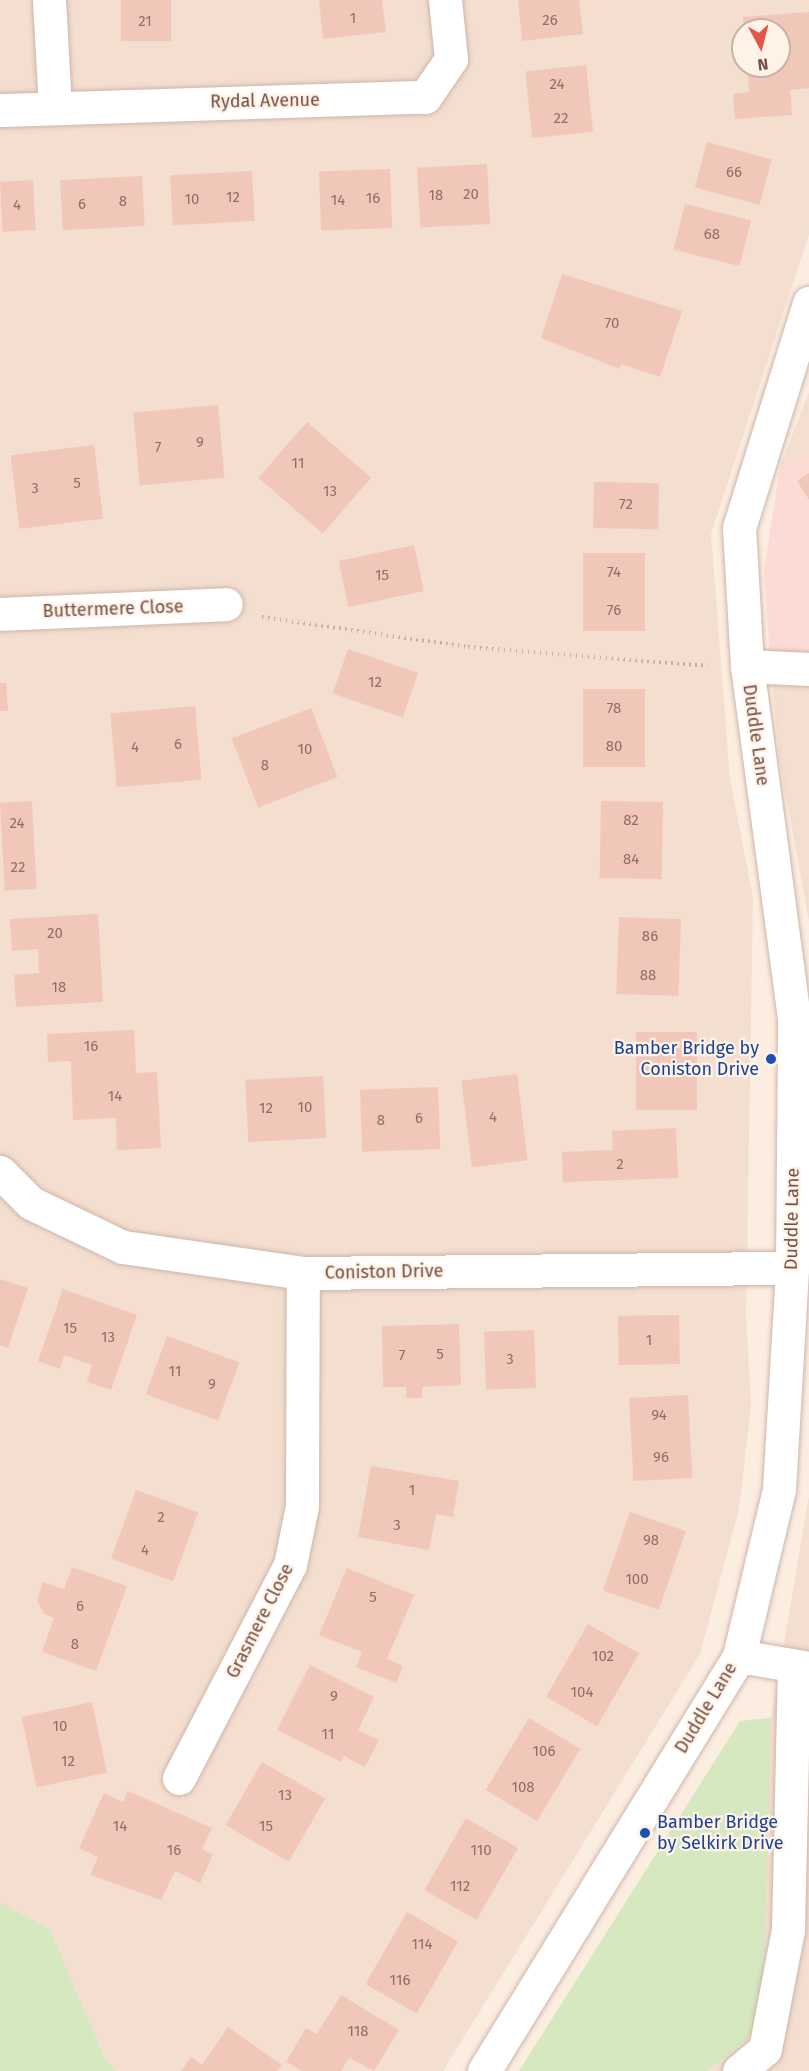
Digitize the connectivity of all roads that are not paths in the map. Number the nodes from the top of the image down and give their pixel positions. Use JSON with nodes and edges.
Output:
{"nodes":[{"id":1,"x":49,"y":0,"type":"edge"},
{"id":2,"x":445,"y":0,"type":"edge"},
{"id":3,"x":55,"y":106,"type":"junction"},
{"id":4,"x":0,"y":110,"type":"edge"},
{"id":5,"x":809,"y":303,"type":"edge"},
{"id":6,"x":226,"y":604,"type":"road end"},
{"id":7,"x":0,"y":614,"type":"edge"},
{"id":8,"x":747,"y":666,"type":"junction"},
{"id":9,"x":809,"y":669,"type":"edge"},
{"id":10,"x":0,"y":1172,"type":"edge"},
{"id":11,"x":792,"y":1268,"type":"junction"},
{"id":12,"x":303,"y":1273,"type":"junction"},
{"id":13,"x":739,"y":1656,"type":"junction"},
{"id":14,"x":802,"y":1668,"type":"edge"},
{"id":15,"x":180,"y":1778,"type":"dead end"},
{"id":16,"x":484,"y":2071,"type":"edge"},
{"id":17,"x":739,"y":2071,"type":"edge"}],
"edges":[{"from":1,"to":3,"type":"street"},
{"from":2,"to":3,"type":"street","name":"Rydal Avenue"},
{"from":3,"to":4,"type":"street","name":"Rydal Avenue"},
{"from":5,"to":8,"type":"street","name":"Duddle Lane"},
{"from":6,"to":7,"type":"street","name":"Buttermere Close"},
{"from":8,"to":9,"type":"street"},
{"from":8,"to":11,"type":"street","name":"Duddle Lane"},
{"from":10,"to":12,"type":"street","name":"Coniston Drive"},
{"from":11,"to":12,"type":"street","name":"Coniston Drive"},
{"from":11,"to":13,"type":"street","name":"Duddle Lane"},
{"from":12,"to":15,"type":"street","name":"Grasmere Close"},
{"from":13,"to":14,"type":"street"},
{"from":13,"to":16,"type":"street","name":"Duddle Lane"},
{"from":14,"to":17,"type":"street"}]}
